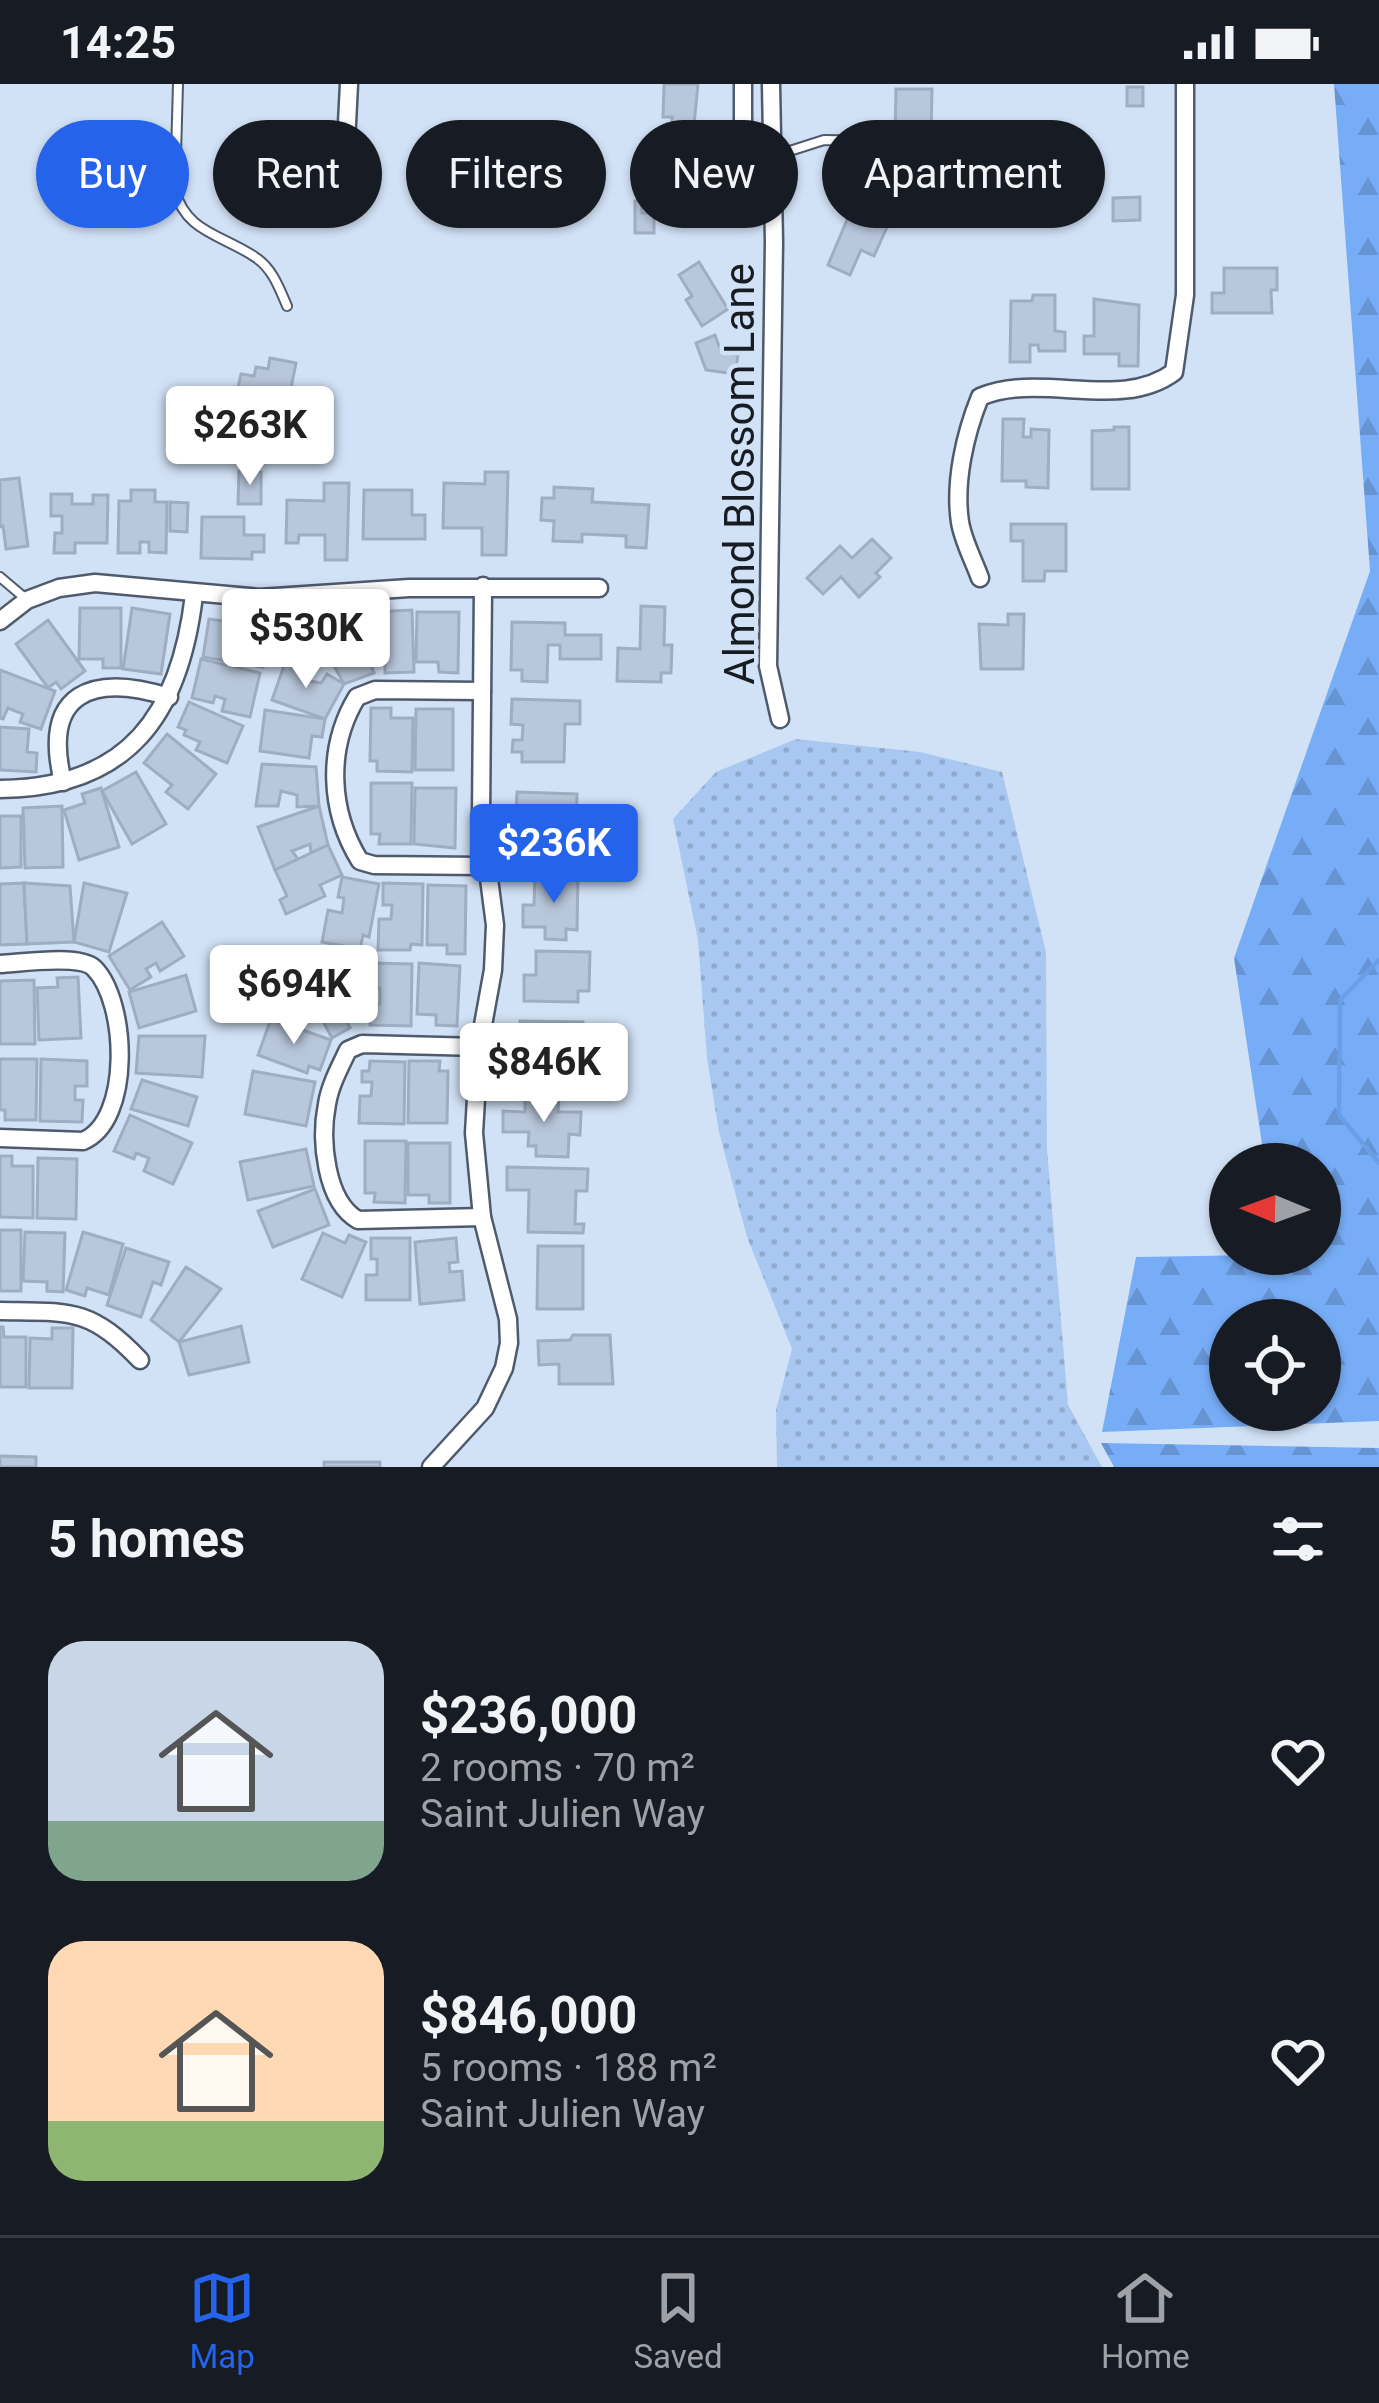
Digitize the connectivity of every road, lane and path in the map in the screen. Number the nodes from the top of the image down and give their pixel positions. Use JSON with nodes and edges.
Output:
{"nodes":[{"id":1,"x":178,"y":84,"type":"edge"},
{"id":2,"x":349,"y":84,"type":"edge"},
{"id":3,"x":742,"y":84,"type":"edge"},
{"id":4,"x":771,"y":84,"type":"edge"},
{"id":5,"x":1185,"y":84,"type":"edge"},
{"id":6,"x":347,"y":120,"type":"edge"},
{"id":7,"x":742,"y":120,"type":"edge"},
{"id":8,"x":772,"y":120,"type":"edge"},
{"id":9,"x":771,"y":228,"type":"edge"},
{"id":10,"x":287,"y":306,"type":"dead end"},
{"id":11,"x":0,"y":577,"type":"edge"},
{"id":12,"x":980,"y":578,"type":"dead end"},
{"id":13,"x":483,"y":586,"type":"junction"},
{"id":14,"x":599,"y":588,"type":"dead end"},
{"id":15,"x":194,"y":595,"type":"junction"},
{"id":16,"x":27,"y":600,"type":"junction"},
{"id":17,"x":0,"y":621,"type":"edge"},
{"id":18,"x":482,"y":692,"type":"junction"},
{"id":19,"x":169,"y":697,"type":"junction"},
{"id":20,"x":780,"y":719,"type":"dead end"},
{"id":21,"x":63,"y":782,"type":"junction"},
{"id":22,"x":0,"y":789,"type":"edge"},
{"id":23,"x":484,"y":866,"type":"junction"},
{"id":24,"x":0,"y":964,"type":"edge"},
{"id":25,"x":478,"y":1047,"type":"junction"},
{"id":26,"x":0,"y":1138,"type":"edge"},
{"id":27,"x":482,"y":1217,"type":"junction"},
{"id":28,"x":0,"y":1312,"type":"edge"},
{"id":29,"x":140,"y":1360,"type":"dead end"},
{"id":30,"x":431,"y":1467,"type":"edge"}],
"edges":[{"from":1,"to":10,"type":"lane"},
{"from":2,"to":6,"type":"street"},
{"from":3,"to":7,"type":"street"},
{"from":4,"to":8,"type":"street","name":"Almond Blossom Lane"},
{"from":5,"to":12,"type":"street"},
{"from":9,"to":20,"type":"street","name":"Almond Blossom Lane"},
{"from":11,"to":16,"type":"lane"},
{"from":13,"to":14,"type":"street"},
{"from":13,"to":15,"type":"street"},
{"from":13,"to":18,"type":"street"},
{"from":15,"to":16,"type":"street"},
{"from":15,"to":19,"type":"street"},
{"from":16,"to":17,"type":"street"},
{"from":18,"to":23,"type":"street"},
{"from":18,"to":23,"type":"street"},
{"from":19,"to":21,"type":"street"},
{"from":19,"to":21,"type":"street"},
{"from":21,"to":22,"type":"street"},
{"from":23,"to":25,"type":"street"},
{"from":24,"to":26,"type":"street"},
{"from":25,"to":27,"type":"street"},
{"from":25,"to":27,"type":"street"},
{"from":27,"to":30,"type":"street"},
{"from":28,"to":29,"type":"street"}]}
